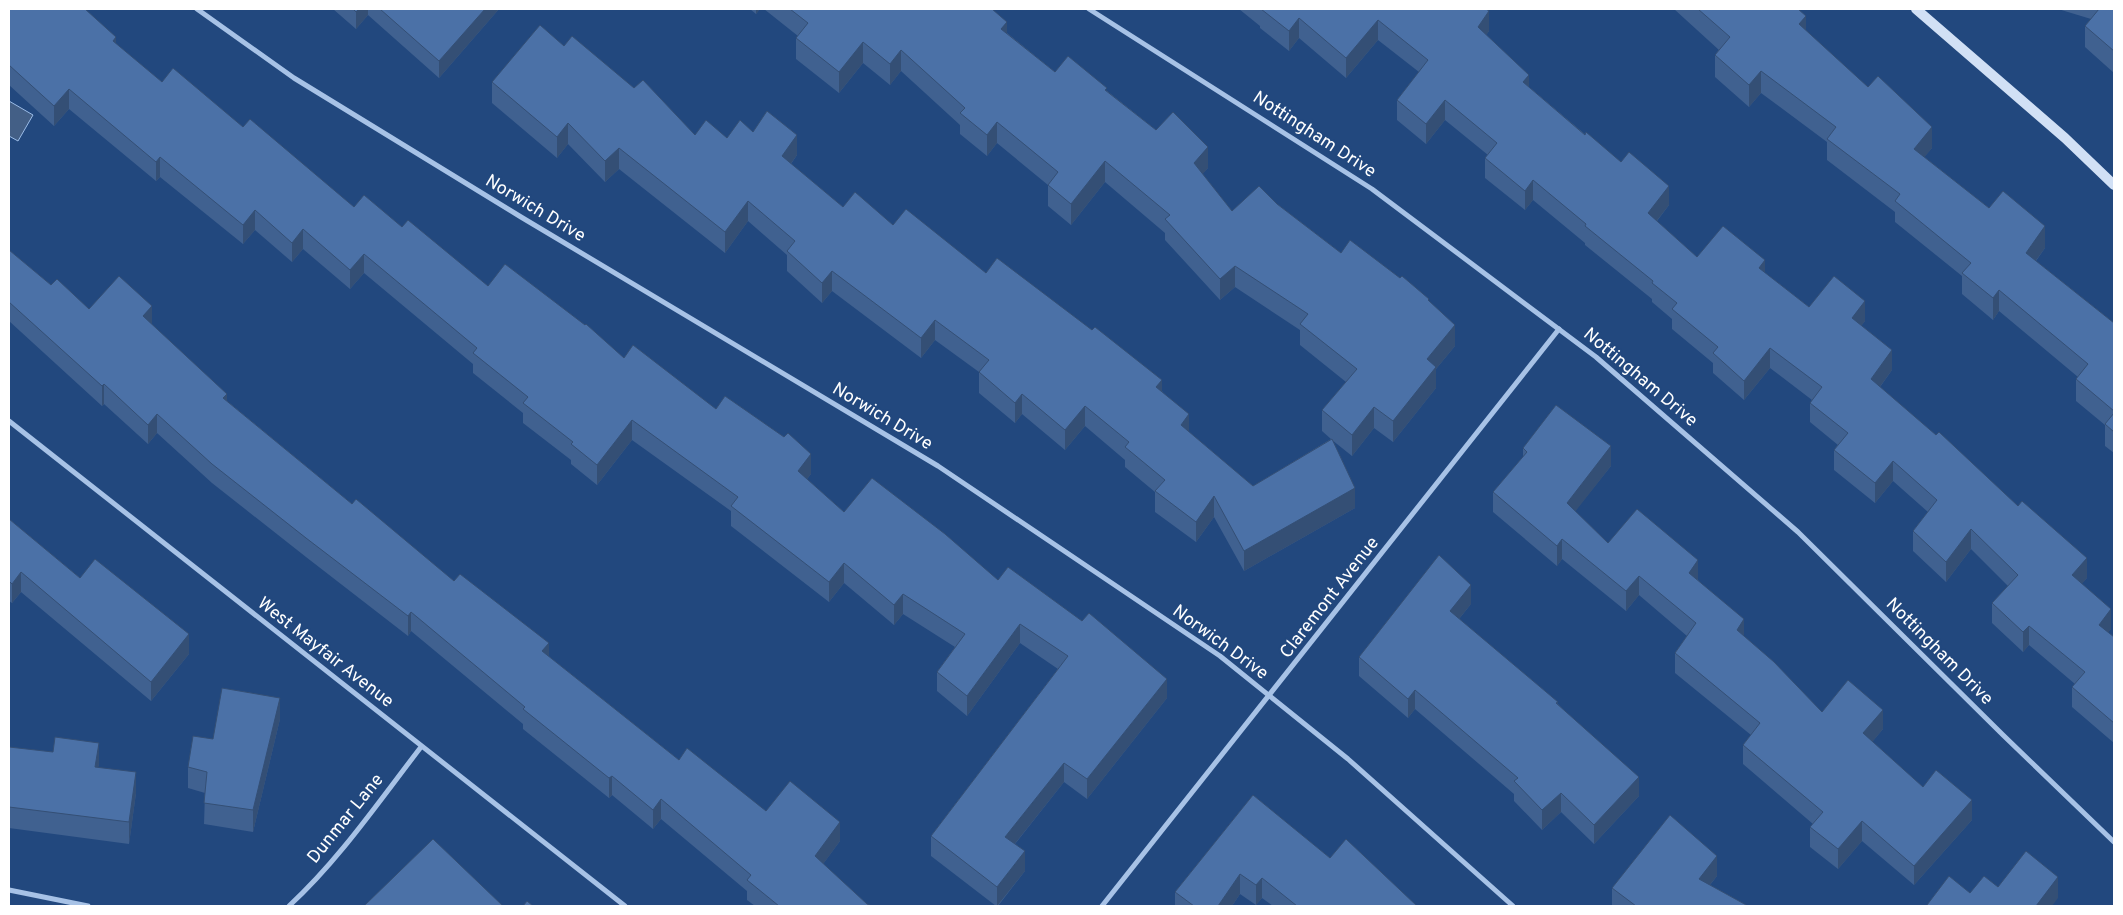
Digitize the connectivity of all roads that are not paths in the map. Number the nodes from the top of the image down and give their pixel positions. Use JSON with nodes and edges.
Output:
{"nodes":[{"id":1,"x":197,"y":9,"type":"edge"},
{"id":2,"x":1089,"y":9,"type":"edge"},
{"id":3,"x":1916,"y":9,"type":"edge"},
{"id":4,"x":2114,"y":185,"type":"edge"},
{"id":5,"x":1559,"y":329,"type":"junction"},
{"id":6,"x":9,"y":421,"type":"edge"},
{"id":7,"x":1269,"y":696,"type":"junction"},
{"id":8,"x":422,"y":747,"type":"junction"},
{"id":9,"x":2114,"y":842,"type":"edge"},
{"id":10,"x":9,"y":890,"type":"edge"},
{"id":11,"x":88,"y":906,"type":"edge"},
{"id":12,"x":289,"y":906,"type":"edge"},
{"id":13,"x":625,"y":906,"type":"edge"},
{"id":14,"x":1102,"y":906,"type":"edge"},
{"id":15,"x":1513,"y":906,"type":"edge"}],
"edges":[{"from":1,"to":7,"type":"street","name":"Norwich Drive"},
{"from":2,"to":5,"type":"street","name":"Nottingham Drive"},
{"from":3,"to":4,"type":"street"},
{"from":5,"to":7,"type":"street","name":"Claremont Avenue"},
{"from":5,"to":9,"type":"street","name":"Nottingham Drive"},
{"from":6,"to":8,"type":"street","name":"West Mayfair Avenue"},
{"from":7,"to":14,"type":"street","name":"Claremont Avenue"},
{"from":7,"to":15,"type":"street","name":"Norwich Drive"},
{"from":8,"to":12,"type":"street","name":"Dunmar Lane"},
{"from":8,"to":13,"type":"street","name":"West Mayfair Avenue"},
{"from":10,"to":11,"type":"street"}]}
